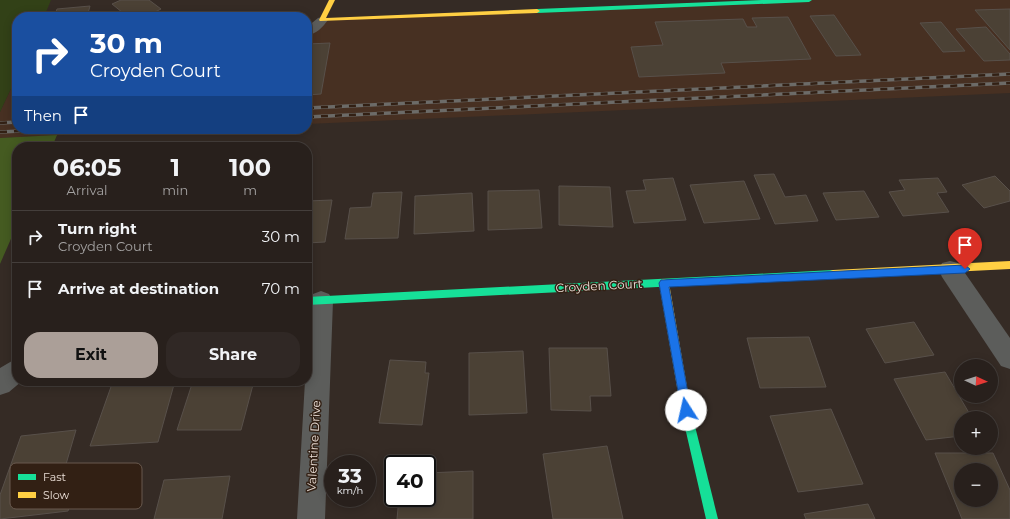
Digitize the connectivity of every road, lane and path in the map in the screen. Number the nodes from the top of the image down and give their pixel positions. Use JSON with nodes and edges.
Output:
{"nodes":[{"id":1,"x":332,"y":0,"type":"edge"},
{"id":2,"x":809,"y":0,"type":"edge"},
{"id":3,"x":322,"y":20,"type":"junction"},
{"id":4,"x":312,"y":30,"type":"edge"},
{"id":5,"x":1010,"y":266,"type":"edge"},
{"id":6,"x":950,"y":270,"type":"junction"},
{"id":7,"x":664,"y":283,"type":"junction"},
{"id":8,"x":314,"y":301,"type":"edge"},
{"id":9,"x":1010,"y":358,"type":"edge"},
{"id":10,"x":12,"y":374,"type":"edge"},
{"id":11,"x":0,"y":383,"type":"edge"},
{"id":12,"x":311,"y":519,"type":"edge"},
{"id":13,"x":712,"y":519,"type":"edge"}],
"edges":[{"from":1,"to":3,"type":"street"},
{"from":2,"to":3,"type":"street"},
{"from":3,"to":4,"type":"lane"},
{"from":5,"to":6,"type":"street","name":"Croyden Court"},
{"from":6,"to":7,"type":"street","name":"Croyden Court"},
{"from":6,"to":9,"type":"street"},
{"from":7,"to":8,"type":"street","name":"Croyden Court"},
{"from":7,"to":13,"type":"street"},
{"from":8,"to":12,"type":"street","name":"Valentine Drive"},
{"from":10,"to":11,"type":"street"}]}
